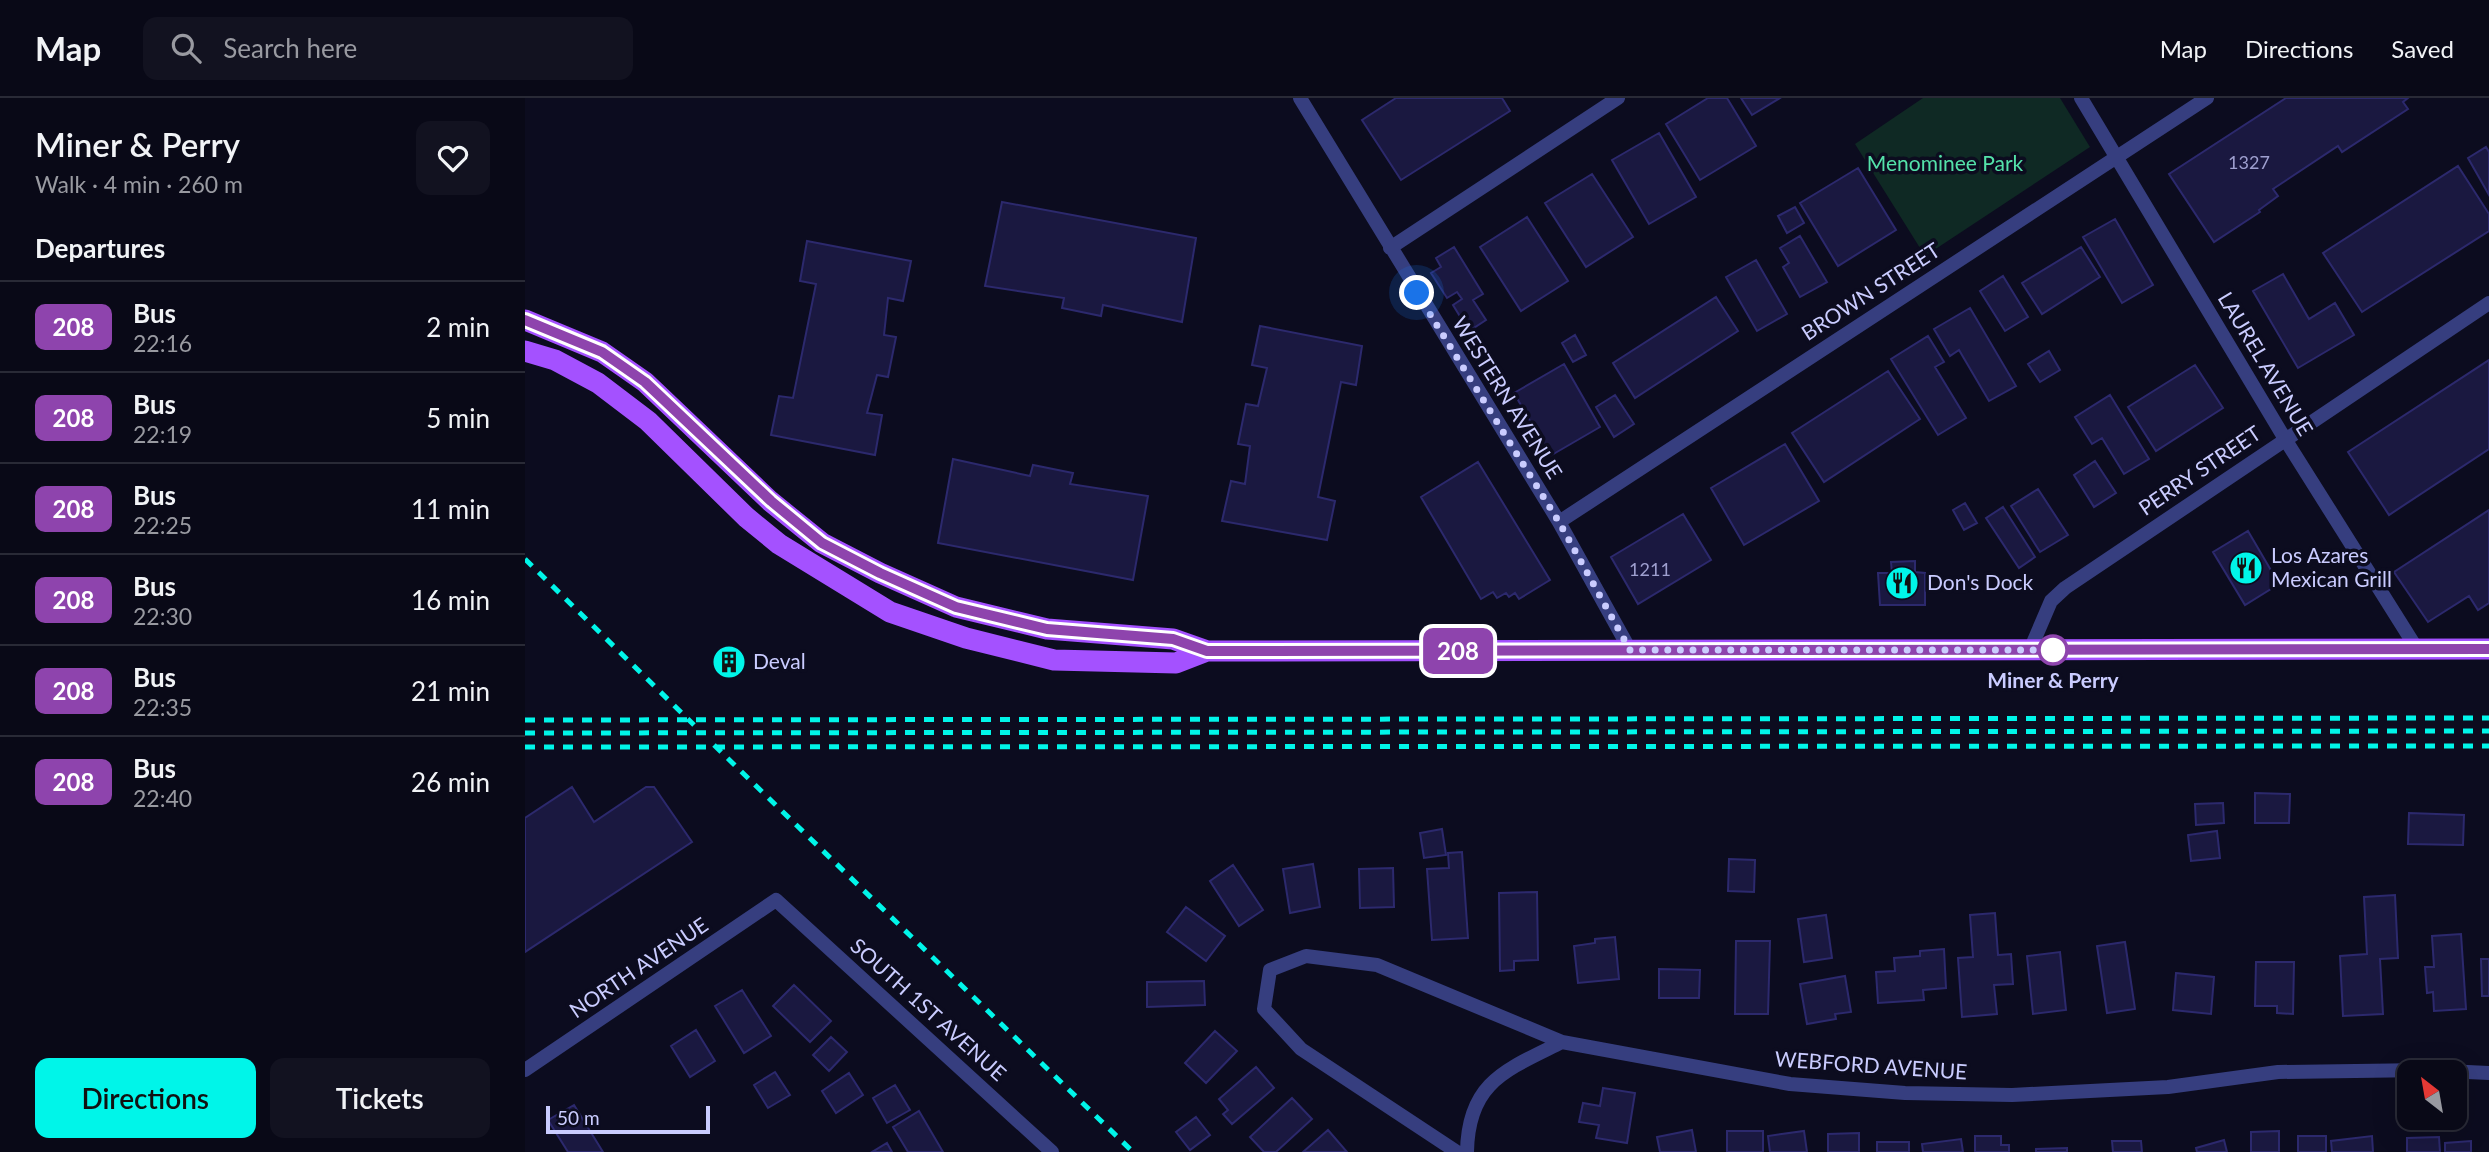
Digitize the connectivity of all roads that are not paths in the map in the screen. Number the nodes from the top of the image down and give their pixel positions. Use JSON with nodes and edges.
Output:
{"nodes":[{"id":1,"x":1300,"y":98,"type":"edge"},
{"id":2,"x":1618,"y":98,"type":"edge"},
{"id":3,"x":2081,"y":98,"type":"edge"},
{"id":4,"x":2207,"y":98,"type":"edge"},
{"id":5,"x":2116,"y":155,"type":"junction"},
{"id":6,"x":1390,"y":248,"type":"junction"},
{"id":7,"x":2489,"y":303,"type":"edge"},
{"id":8,"x":525,"y":320,"type":"edge"},
{"id":9,"x":525,"y":351,"type":"edge"},
{"id":10,"x":2285,"y":439,"type":"junction"},
{"id":11,"x":1559,"y":522,"type":"junction"},
{"id":12,"x":2417,"y":649,"type":"junction"},
{"id":13,"x":2489,"y":649,"type":"edge"},
{"id":14,"x":1630,"y":650,"type":"junction"},
{"id":15,"x":2030,"y":650,"type":"junction"},
{"id":16,"x":1207,"y":651,"type":"junction"},
{"id":17,"x":776,"y":900,"type":"joint"},
{"id":18,"x":1562,"y":1042,"type":"junction"},
{"id":19,"x":525,"y":1070,"type":"edge"},
{"id":20,"x":2489,"y":1073,"type":"edge"},
{"id":21,"x":1044,"y":1150,"type":"edge"},
{"id":22,"x":1457,"y":1152,"type":"edge"},
{"id":23,"x":1467,"y":1152,"type":"edge"}],
"edges":[{"from":1,"to":6,"type":"street","name":"WESTERN AVENUE"},
{"from":2,"to":6,"type":"street"},
{"from":3,"to":5,"type":"street","name":"LAUREL AVENUE"},
{"from":4,"to":5,"type":"street","name":"BROWN STREET"},
{"from":5,"to":10,"type":"street","name":"LAUREL AVENUE"},
{"from":5,"to":11,"type":"street","name":"BROWN STREET"},
{"from":6,"to":11,"type":"street","name":"WESTERN AVENUE"},
{"from":7,"to":10,"type":"street","name":"PERRY STREET"},
{"from":8,"to":16,"type":"main road"},
{"from":9,"to":16,"type":"main road"},
{"from":10,"to":12,"type":"street","name":"LAUREL AVENUE"},
{"from":10,"to":15,"type":"street","name":"PERRY STREET"},
{"from":11,"to":14,"type":"street","name":"WESTERN AVENUE"},
{"from":12,"to":13,"type":"main road"},
{"from":12,"to":15,"type":"main road"},
{"from":14,"to":15,"type":"main road"},
{"from":14,"to":16,"type":"main road"},
{"from":17,"to":19,"type":"street","name":"NORTH AVENUE"},
{"from":17,"to":21,"type":"street","name":"SOUTH 1ST AVENUE"},
{"from":18,"to":20,"type":"street","name":"WEBFORD AVENUE"},
{"from":18,"to":22,"type":"street","name":"WEBFORD AVENUE"},
{"from":18,"to":23,"type":"street"}]}
